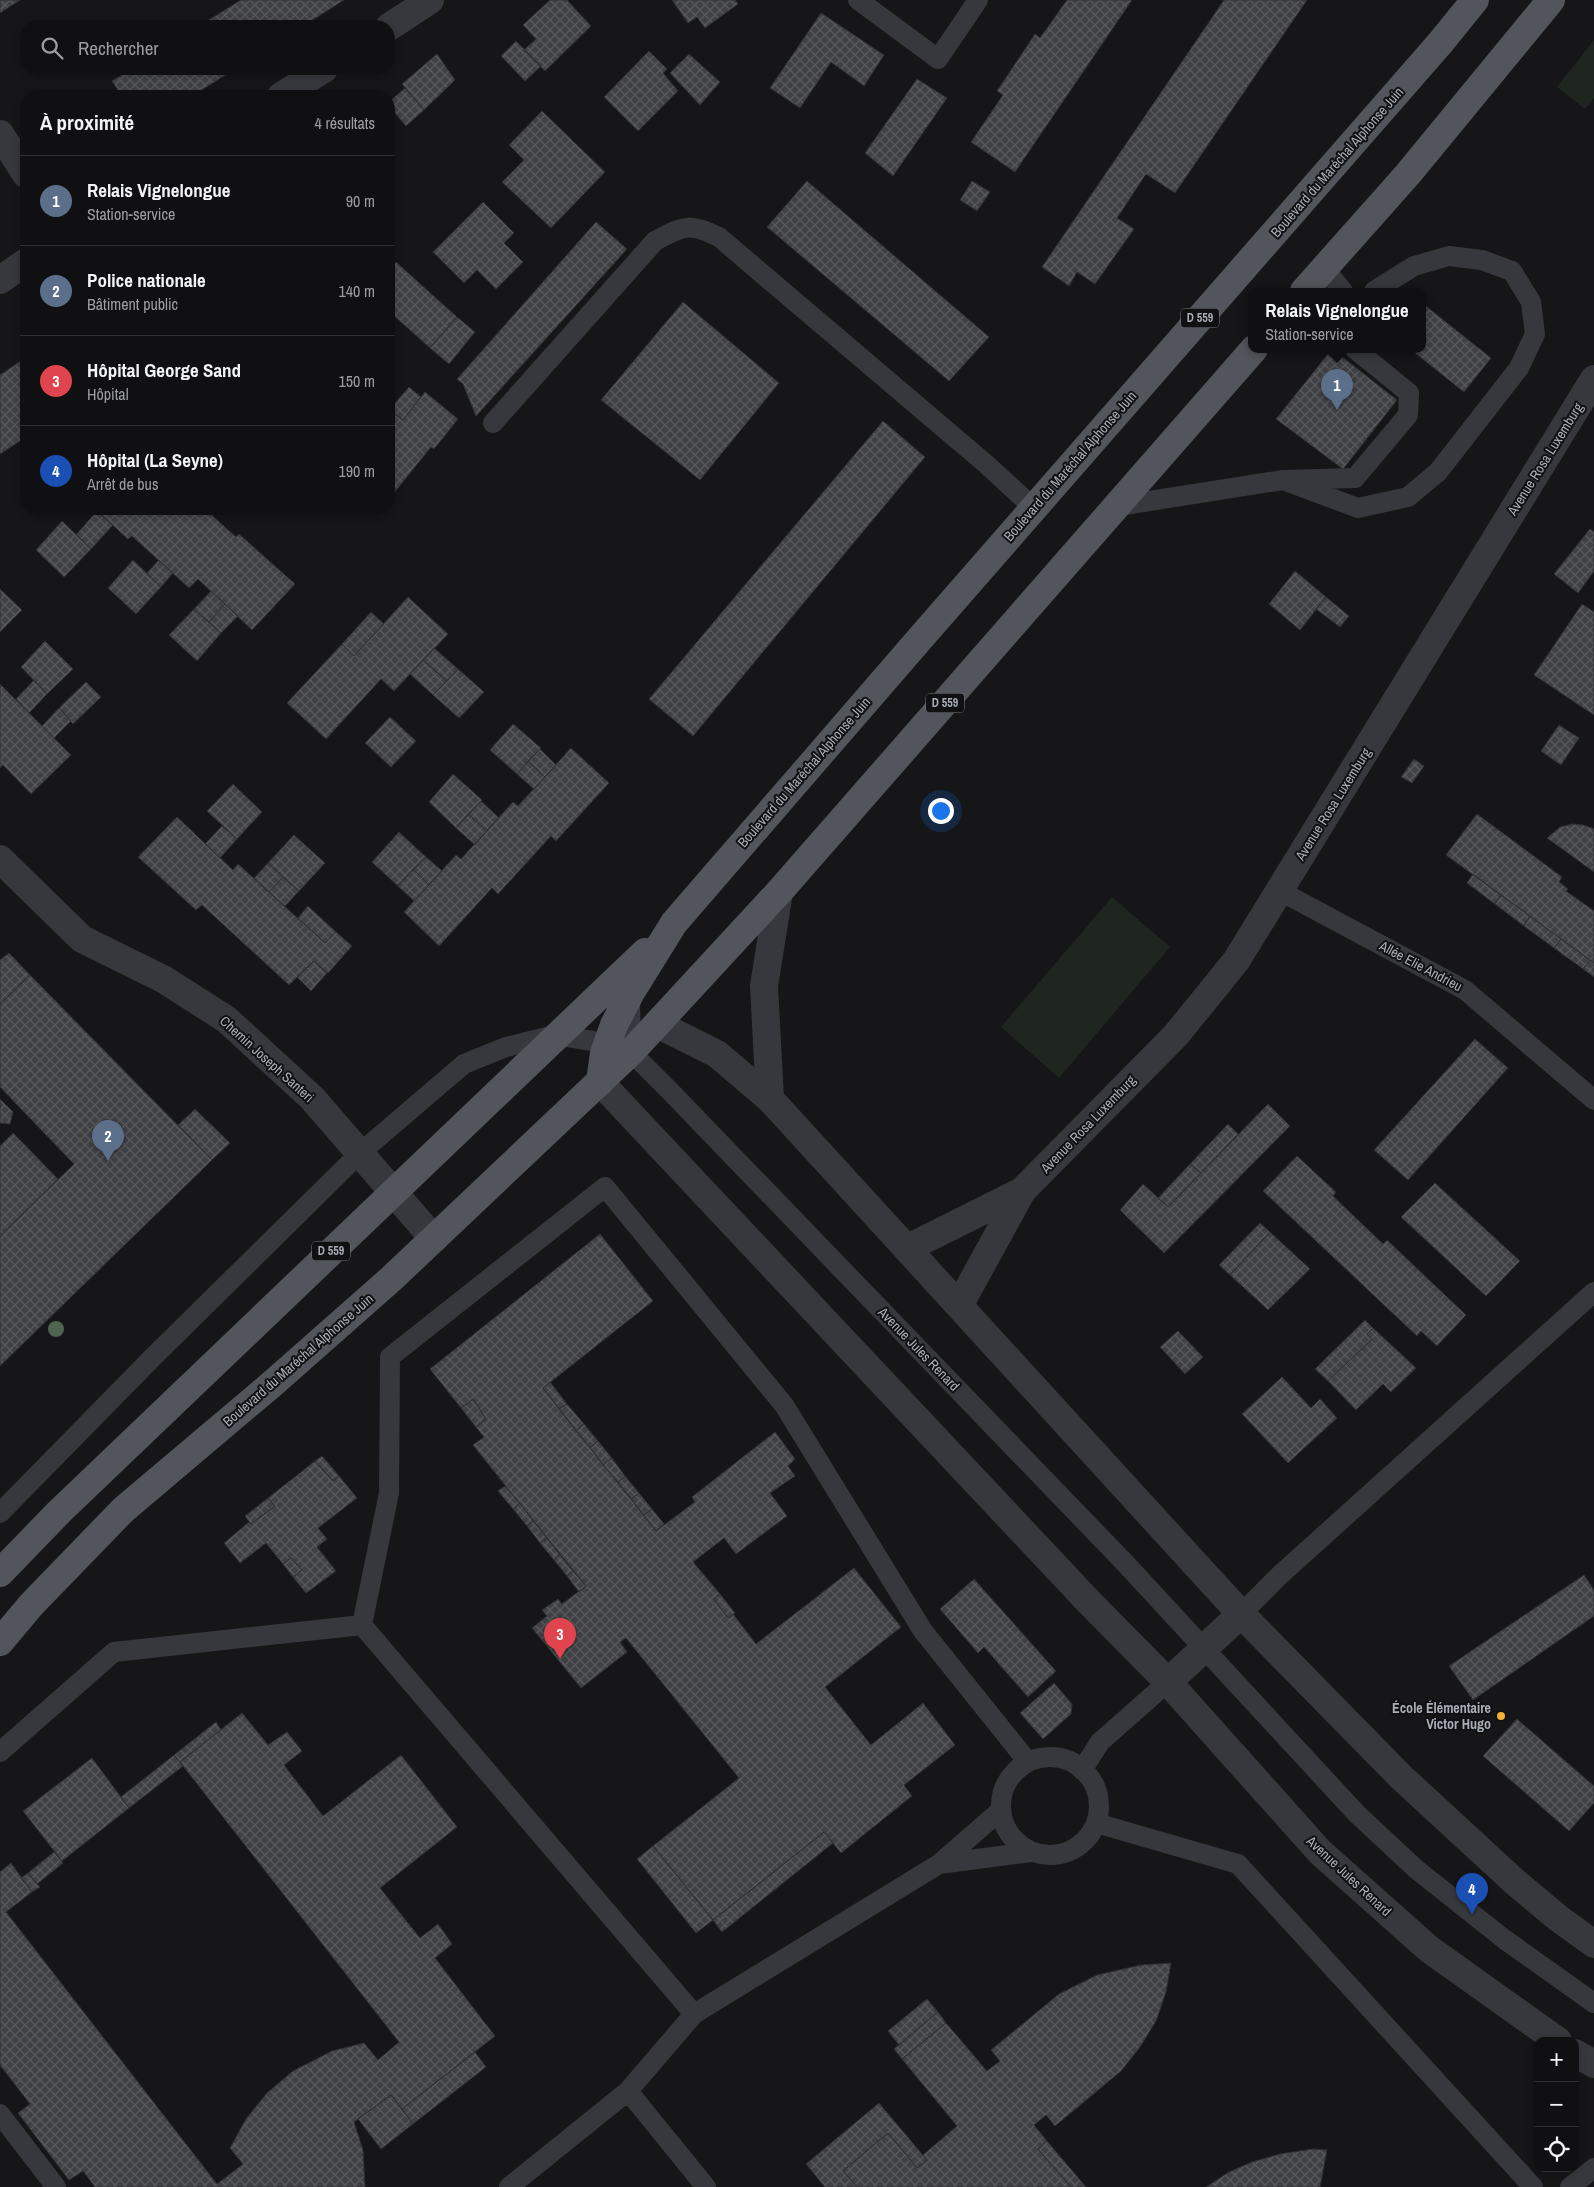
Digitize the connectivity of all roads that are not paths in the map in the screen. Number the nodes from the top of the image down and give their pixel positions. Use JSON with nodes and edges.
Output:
{"nodes":[{"id":1,"x":430,"y":0,"type":"edge"},
{"id":2,"x":858,"y":0,"type":"edge"},
{"id":3,"x":978,"y":0,"type":"edge"},
{"id":4,"x":1475,"y":0,"type":"edge"},
{"id":5,"x":1551,"y":0,"type":"edge"},
{"id":6,"x":395,"y":23,"type":"edge"},
{"id":7,"x":314,"y":75,"type":"edge"},
{"id":8,"x":291,"y":90,"type":"edge"},
{"id":9,"x":0,"y":134,"type":"edge"},
{"id":10,"x":20,"y":165,"type":"edge"},
{"id":11,"x":20,"y":266,"type":"edge"},
{"id":12,"x":1324,"y":268,"type":"junction"},
{"id":13,"x":0,"y":280,"type":"edge"},
{"id":14,"x":1307,"y":288,"type":"edge"},
{"id":15,"x":1341,"y":288,"type":"edge"},
{"id":16,"x":1379,"y":288,"type":"edge"},
{"id":17,"x":1251,"y":353,"type":"edge"},
{"id":18,"x":1359,"y":353,"type":"edge"},
{"id":19,"x":1594,"y":379,"type":"edge"},
{"id":20,"x":493,"y":423,"type":"dead end"},
{"id":21,"x":1283,"y":480,"type":"junction"},
{"id":22,"x":1118,"y":506,"type":"junction"},
{"id":23,"x":1034,"y":508,"type":"junction"},
{"id":24,"x":0,"y":859,"type":"edge"},
{"id":25,"x":1280,"y":891,"type":"junction"},
{"id":26,"x":779,"y":892,"type":"junction"},
{"id":27,"x":666,"y":933,"type":"junction"},
{"id":28,"x":628,"y":1034,"type":"junction"},
{"id":29,"x":555,"y":1036,"type":"junction"},
{"id":30,"x":600,"y":1082,"type":"junction"},
{"id":31,"x":770,"y":1099,"type":"junction"},
{"id":32,"x":1594,"y":1100,"type":"edge"},
{"id":33,"x":360,"y":1153,"type":"junction"},
{"id":34,"x":1022,"y":1191,"type":"junction"},
{"id":35,"x":393,"y":1192,"type":"junction"},
{"id":36,"x":434,"y":1239,"type":"junction"},
{"id":37,"x":908,"y":1248,"type":"junction"},
{"id":38,"x":1594,"y":1292,"type":"edge"},
{"id":39,"x":960,"y":1304,"type":"junction"},
{"id":40,"x":0,"y":1513,"type":"edge"},
{"id":41,"x":0,"y":1573,"type":"edge"},
{"id":42,"x":1241,"y":1614,"type":"junction"},
{"id":43,"x":362,"y":1624,"type":"junction"},
{"id":44,"x":0,"y":1642,"type":"edge"},
{"id":45,"x":1206,"y":1649,"type":"junction"},
{"id":46,"x":1168,"y":1682,"type":"junction"},
{"id":47,"x":0,"y":1752,"type":"edge"},
{"id":48,"x":1028,"y":1762,"type":"junction"},
{"id":49,"x":1082,"y":1770,"type":"junction"},
{"id":50,"x":1000,"y":1810,"type":"junction"},
{"id":51,"x":1096,"y":1823,"type":"junction"},
{"id":52,"x":1031,"y":1852,"type":"junction"},
{"id":53,"x":939,"y":1864,"type":"junction"},
{"id":54,"x":1594,"y":1944,"type":"edge"},
{"id":55,"x":1594,"y":2002,"type":"edge"},
{"id":56,"x":694,"y":2014,"type":"junction"},
{"id":57,"x":1552,"y":2037,"type":"edge"},
{"id":58,"x":1579,"y":2055,"type":"edge"},
{"id":59,"x":1594,"y":2064,"type":"edge"},
{"id":60,"x":628,"y":2091,"type":"junction"},
{"id":61,"x":0,"y":2114,"type":"edge"},
{"id":62,"x":1594,"y":2168,"type":"edge"},
{"id":63,"x":56,"y":2187,"type":"edge"},
{"id":64,"x":509,"y":2187,"type":"edge"},
{"id":65,"x":706,"y":2187,"type":"edge"},
{"id":66,"x":1533,"y":2187,"type":"edge"},
{"id":67,"x":1570,"y":2187,"type":"edge"}],
"edges":[{"from":1,"to":6,"type":"street"},
{"from":2,"to":3,"type":"lane"},
{"from":4,"to":23,"type":"main road","name":"Boulevard du Maréchal Alphonse Juin","number":"D 559"},
{"from":5,"to":12,"type":"main road"},
{"from":7,"to":8,"type":"street"},
{"from":9,"to":10,"type":"street"},
{"from":11,"to":13,"type":"street"},
{"from":12,"to":14,"type":"main road"},
{"from":12,"to":15,"type":"lane"},
{"from":16,"to":21,"type":"lane"},
{"from":17,"to":22,"type":"main road","name":"Boulevard du Maréchal Alphonse Juin","number":"D 559"},
{"from":18,"to":21,"type":"lane"},
{"from":19,"to":25,"type":"street","name":"Avenue Rosa Luxemburg"},
{"from":20,"to":23,"type":"lane"},
{"from":21,"to":22,"type":"lane"},
{"from":22,"to":26,"type":"main road","name":"Boulevard du Maréchal Alphonse Juin","number":"D 559"},
{"from":23,"to":27,"type":"main road","name":"Boulevard du Maréchal Alphonse Juin","number":"D 559"},
{"from":24,"to":33,"type":"street","name":"Chemin Joseph Santeri"},
{"from":25,"to":32,"type":"lane","name":"Allée Elie Andrieu"},
{"from":25,"to":34,"type":"street","name":"Avenue Rosa Luxemburg"},
{"from":26,"to":28,"type":"main road","name":"Boulevard du Maréchal Alphonse Juin","number":"D 559"},
{"from":26,"to":31,"type":"street"},
{"from":27,"to":28,"type":"main road","name":"Boulevard du Maréchal Alphonse Juin"},
{"from":27,"to":29,"type":"main road","name":"Boulevard du Maréchal Alphonse Juin","number":"D 559"},
{"from":28,"to":29,"type":"main road"},
{"from":28,"to":30,"type":"main road","name":"Boulevard du Maréchal Alphonse Juin","number":"D 559"},
{"from":28,"to":31,"type":"street"},
{"from":28,"to":45,"type":"lane","name":"Avenue Jules Renard"},
{"from":29,"to":33,"type":"lane"},
{"from":29,"to":35,"type":"main road","name":"Boulevard du Maréchal Alphonse Juin","number":"D 559"},
{"from":30,"to":36,"type":"main road","name":"Boulevard du Maréchal Alphonse Juin","number":"D 559"},
{"from":30,"to":46,"type":"street","name":"Avenue Jules Renard"},
{"from":31,"to":37,"type":"street"},
{"from":33,"to":35,"type":"street","name":"Chemin Joseph Santeri"},
{"from":33,"to":40,"type":"lane"},
{"from":34,"to":37,"type":"street","name":"Avenue Rosa Luxemburg"},
{"from":34,"to":39,"type":"street","name":"Avenue Rosa Luxemburg"},
{"from":35,"to":36,"type":"street","name":"Chemin Joseph Santeri"},
{"from":35,"to":41,"type":"main road","name":"Boulevard du Maréchal Alphonse Juin","number":"D 559"},
{"from":36,"to":44,"type":"main road","name":"Boulevard du Maréchal Alphonse Juin","number":"D 559"},
{"from":37,"to":39,"type":"street"},
{"from":38,"to":42,"type":"lane"},
{"from":39,"to":42,"type":"street"},
{"from":42,"to":45,"type":"street"},
{"from":42,"to":54,"type":"street"},
{"from":43,"to":47,"type":"lane"},
{"from":43,"to":48,"type":"lane"},
{"from":43,"to":56,"type":"lane"},
{"from":45,"to":46,"type":"street"},
{"from":45,"to":55,"type":"lane","name":"Avenue Jules Renard"},
{"from":46,"to":49,"type":"lane"},
{"from":46,"to":57,"type":"street","name":"Avenue Jules Renard"},
{"from":48,"to":49,"type":"lane"},
{"from":48,"to":50,"type":"lane"},
{"from":49,"to":51,"type":"lane"},
{"from":50,"to":52,"type":"lane"},
{"from":50,"to":53,"type":"lane"},
{"from":51,"to":52,"type":"lane"},
{"from":51,"to":66,"type":"lane"},
{"from":52,"to":53,"type":"lane"},
{"from":53,"to":56,"type":"lane"},
{"from":56,"to":60,"type":"lane"},
{"from":58,"to":59,"type":"street"},
{"from":60,"to":64,"type":"lane"},
{"from":60,"to":65,"type":"lane"},
{"from":61,"to":63,"type":"lane"},
{"from":62,"to":67,"type":"lane"}]}
